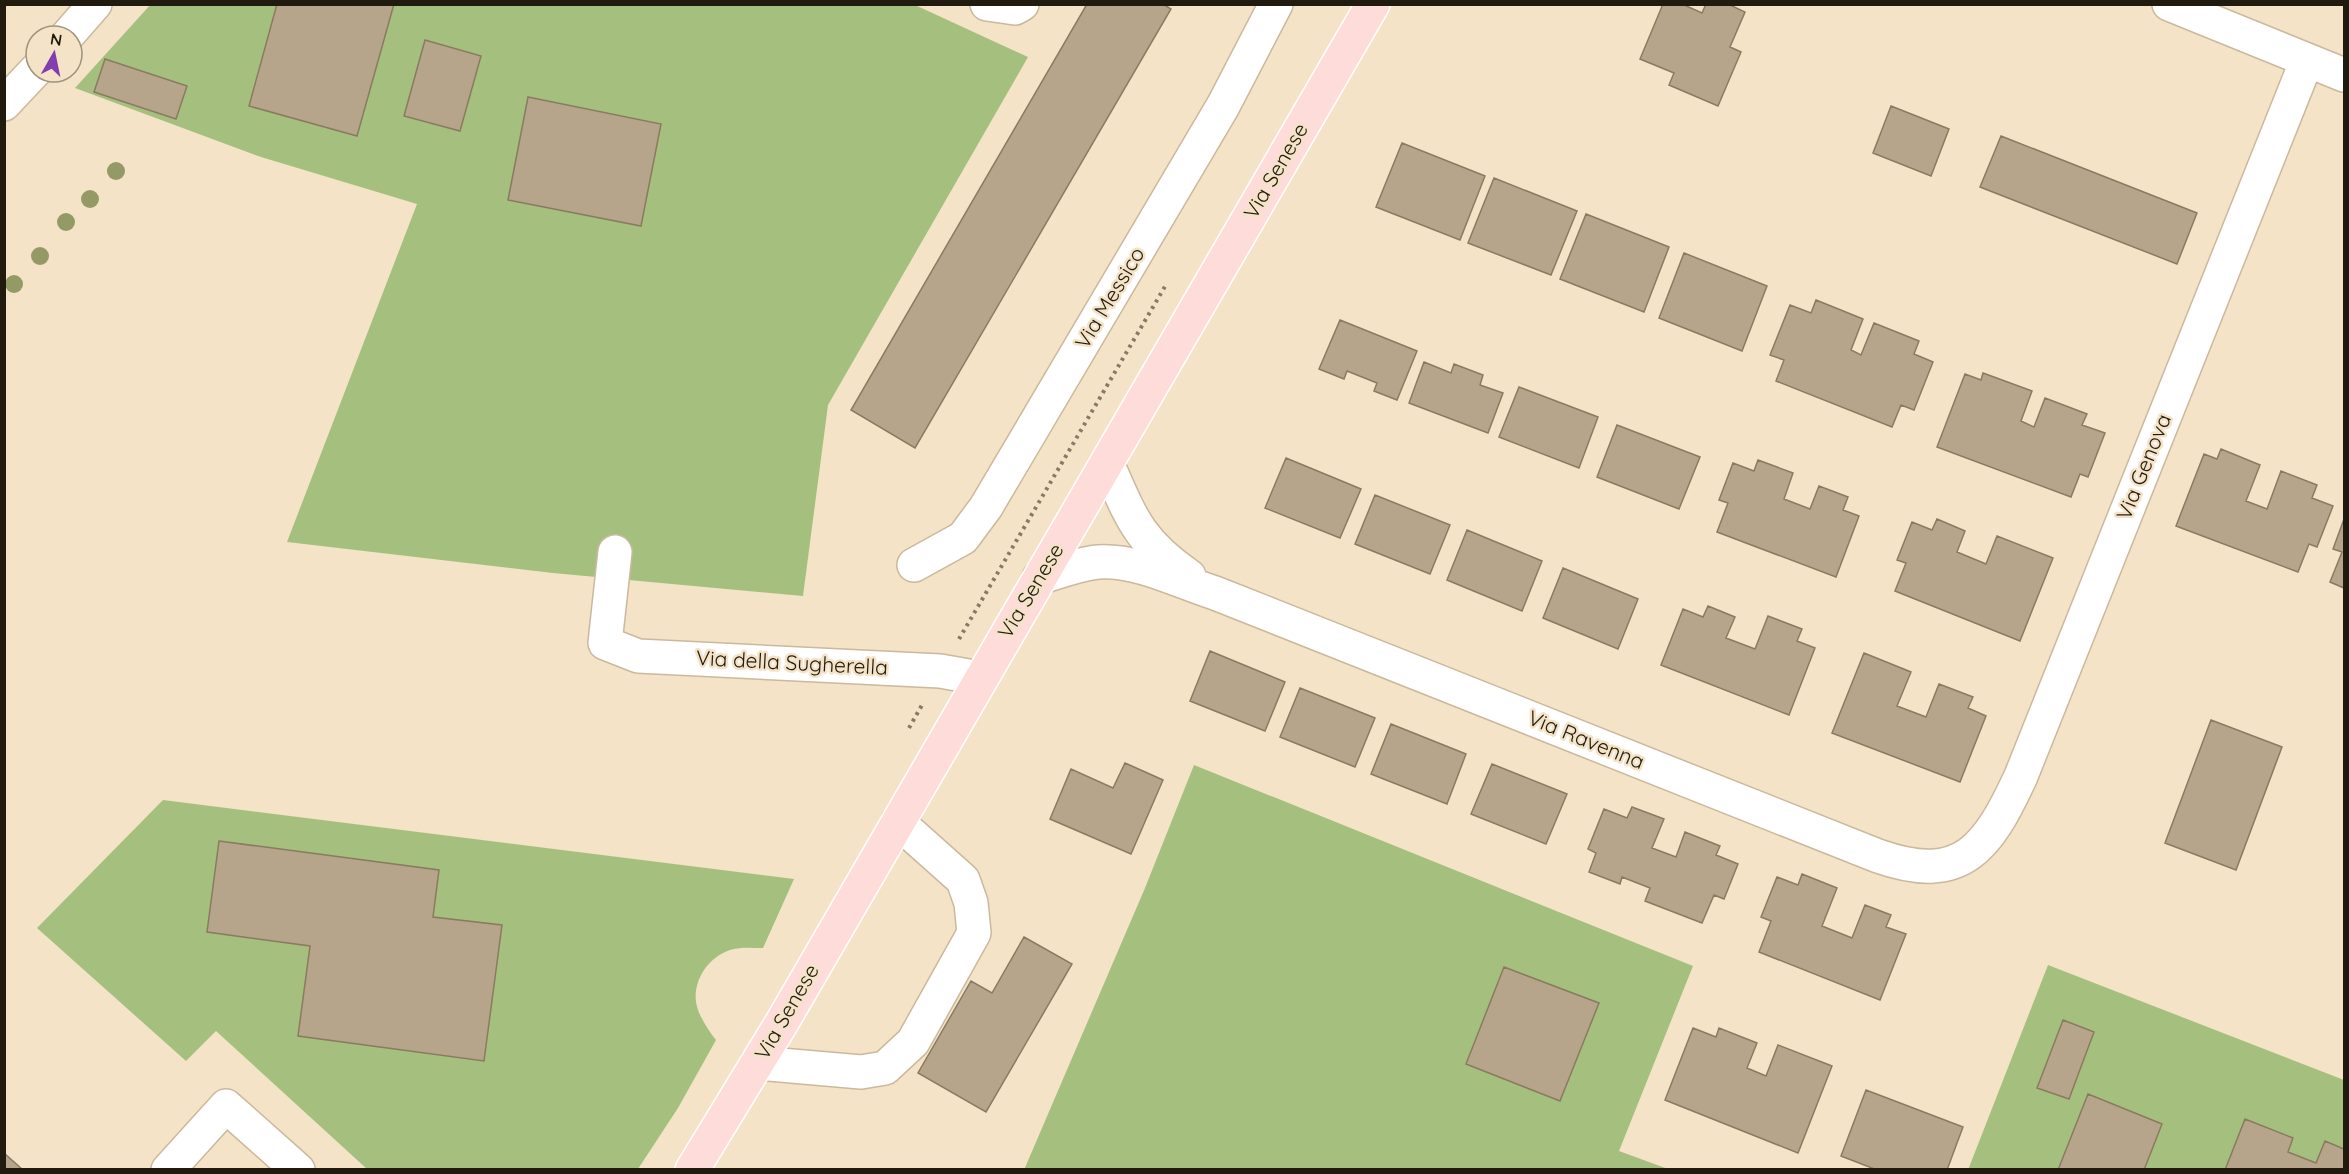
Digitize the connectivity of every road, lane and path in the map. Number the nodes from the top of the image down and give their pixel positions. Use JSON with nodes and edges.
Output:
{"nodes":[{"id":1,"x":95,"y":4,"type":"edge"},
{"id":2,"x":987,"y":4,"type":"edge"},
{"id":3,"x":1022,"y":4,"type":"edge"},
{"id":4,"x":1276,"y":4,"type":"edge"},
{"id":5,"x":2169,"y":4,"type":"edge"},
{"id":6,"x":1375,"y":7,"type":"edge"},
{"id":7,"x":78,"y":24,"type":"edge"},
{"id":8,"x":2307,"y":60,"type":"junction"},
{"id":9,"x":2344,"y":75,"type":"edge"},
{"id":10,"x":24,"y":83,"type":"edge"},
{"id":11,"x":4,"y":104,"type":"edge"},
{"id":12,"x":1107,"y":463,"type":"junction"},
{"id":13,"x":615,"y":552,"type":"dead end"},
{"id":14,"x":914,"y":565,"type":"dead end"},
{"id":15,"x":1039,"y":578,"type":"junction"},
{"id":16,"x":1215,"y":593,"type":"junction"},
{"id":17,"x":980,"y":678,"type":"junction"},
{"id":18,"x":898,"y":822,"type":"junction"},
{"id":19,"x":1960,"y":861,"type":"joint"},
{"id":20,"x":757,"y":1063,"type":"junction"},
{"id":21,"x":697,"y":1168,"type":"edge"},
{"id":22,"x":168,"y":1170,"type":"edge"},
{"id":23,"x":297,"y":1170,"type":"edge"}],
"edges":[{"from":1,"to":7,"type":"street"},
{"from":2,"to":3,"type":"street"},
{"from":4,"to":14,"type":"street","name":"Via Messico"},
{"from":5,"to":8,"type":"street"},
{"from":6,"to":12,"type":"main road","name":"Via Senese"},
{"from":8,"to":9,"type":"street"},
{"from":8,"to":19,"type":"street","name":"Via Genova"},
{"from":10,"to":11,"type":"street"},
{"from":12,"to":15,"type":"main road","name":"Via Senese"},
{"from":12,"to":16,"type":"street","name":"Via Ravenna"},
{"from":13,"to":17,"type":"street","name":"Via della Sugherella"},
{"from":15,"to":16,"type":"street","name":"Via Ravenna"},
{"from":15,"to":17,"type":"main road","name":"Via Senese"},
{"from":16,"to":19,"type":"street","name":"Via Ravenna"},
{"from":17,"to":18,"type":"main road","name":"Via Senese"},
{"from":18,"to":20,"type":"main road","name":"Via Senese"},
{"from":18,"to":20,"type":"street"},
{"from":20,"to":21,"type":"main road","name":"Via Senese"},
{"from":22,"to":23,"type":"street"}]}
